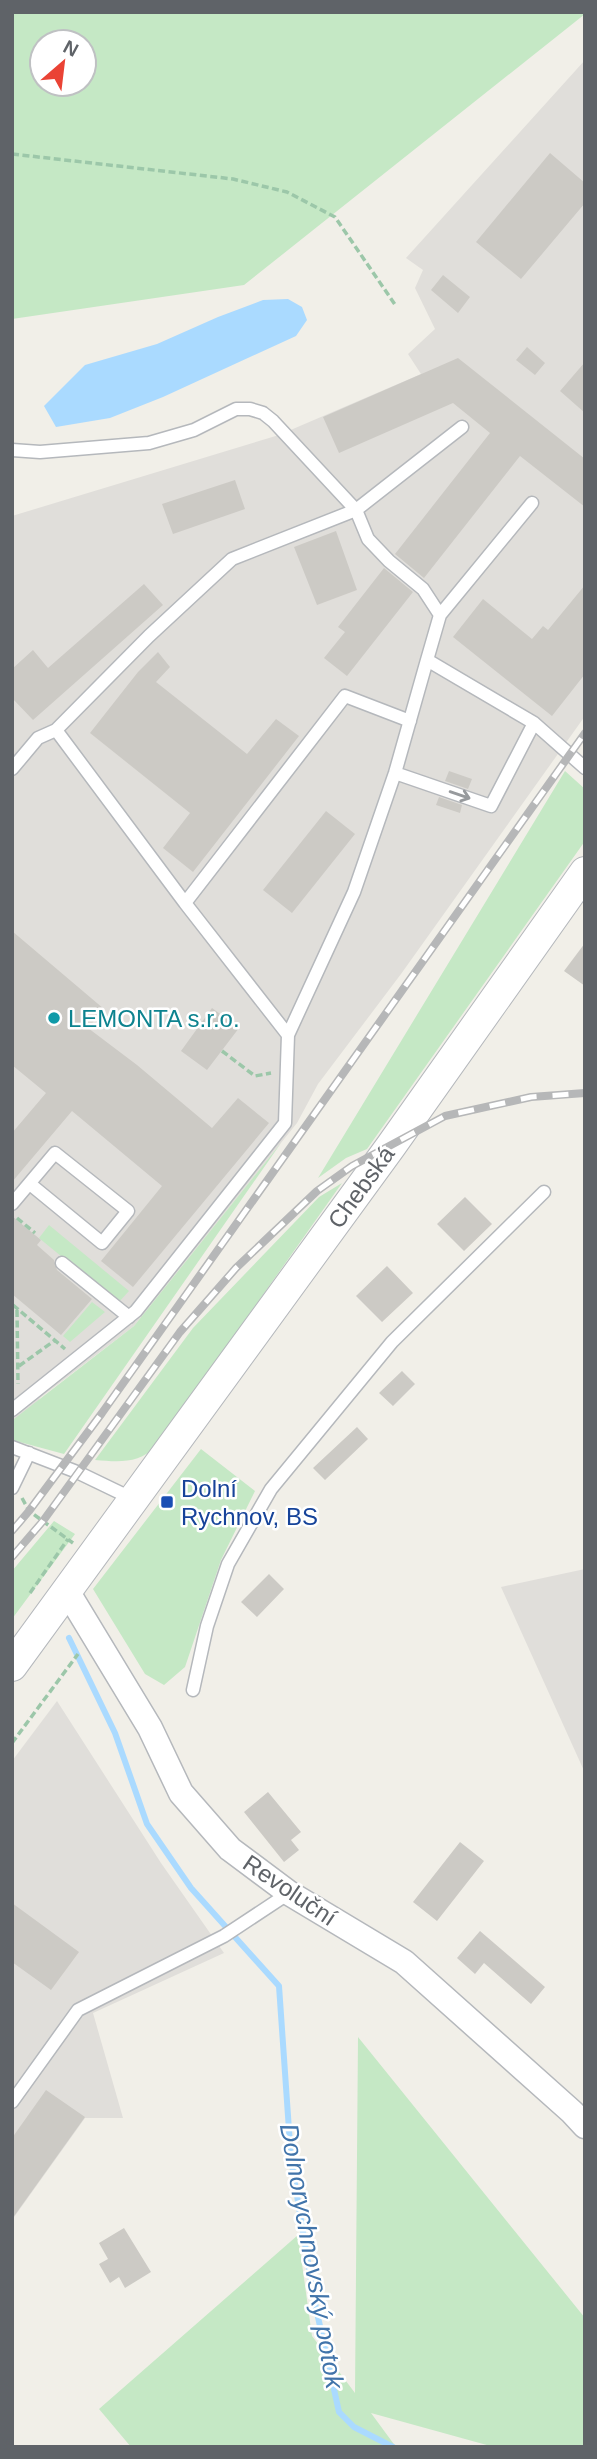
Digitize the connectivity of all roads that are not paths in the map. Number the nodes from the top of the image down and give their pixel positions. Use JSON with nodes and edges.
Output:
{"nodes":[{"id":1,"x":462,"y":427,"type":"dead end"},
{"id":2,"x":12,"y":450,"type":"edge"},
{"id":3,"x":533,"y":503,"type":"dead end"},
{"id":4,"x":356,"y":510,"type":"junction"},
{"id":5,"x":440,"y":615,"type":"junction"},
{"id":6,"x":427,"y":660,"type":"junction"},
{"id":7,"x":410,"y":721,"type":"junction"},
{"id":8,"x":534,"y":723,"type":"junction"},
{"id":9,"x":56,"y":730,"type":"junction"},
{"id":10,"x":15,"y":764,"type":"edge"},
{"id":11,"x":585,"y":768,"type":"edge"},
{"id":12,"x":395,"y":773,"type":"junction"},
{"id":13,"x":585,"y":872,"type":"edge"},
{"id":14,"x":185,"y":903,"type":"junction"},
{"id":15,"x":288,"y":1035,"type":"junction"},
{"id":16,"x":30,"y":1184,"type":"junction"},
{"id":17,"x":544,"y":1192,"type":"dead end"},
{"id":18,"x":13,"y":1210,"type":"edge"},
{"id":19,"x":62,"y":1263,"type":"dead end"},
{"id":20,"x":129,"y":1317,"type":"junction"},
{"id":21,"x":12,"y":1410,"type":"edge"},
{"id":22,"x":12,"y":1447,"type":"edge"},
{"id":23,"x":29,"y":1453,"type":"junction"},
{"id":24,"x":14,"y":1486,"type":"edge"},
{"id":25,"x":133,"y":1499,"type":"junction"},
{"id":26,"x":66,"y":1591,"type":"junction"},
{"id":27,"x":12,"y":1666,"type":"edge"},
{"id":28,"x":192,"y":1690,"type":"dead end"},
{"id":29,"x":289,"y":1893,"type":"junction"},
{"id":30,"x":12,"y":2102,"type":"edge"},
{"id":31,"x":585,"y":2126,"type":"edge"}],
"edges":[{"from":1,"to":4,"type":"lane"},
{"from":2,"to":4,"type":"lane"},
{"from":3,"to":5,"type":"lane"},
{"from":4,"to":5,"type":"lane"},
{"from":4,"to":9,"type":"lane"},
{"from":5,"to":6,"type":"lane"},
{"from":6,"to":7,"type":"lane"},
{"from":6,"to":8,"type":"lane"},
{"from":7,"to":12,"type":"lane"},
{"from":7,"to":14,"type":"lane"},
{"from":8,"to":11,"type":"lane"},
{"from":12,"to":8,"type":"lane","one_way":true},
{"from":9,"to":10,"type":"lane"},
{"from":9,"to":14,"type":"lane"},
{"from":12,"to":15,"type":"lane"},
{"from":13,"to":25,"type":"street","name":"Chebská"},
{"from":14,"to":15,"type":"lane"},
{"from":15,"to":20,"type":"lane"},
{"from":16,"to":16,"type":"lane"},
{"from":16,"to":18,"type":"lane"},
{"from":17,"to":28,"type":"lane"},
{"from":19,"to":20,"type":"lane"},
{"from":20,"to":21,"type":"lane"},
{"from":22,"to":23,"type":"lane"},
{"from":23,"to":24,"type":"lane"},
{"from":23,"to":25,"type":"lane"},
{"from":25,"to":26,"type":"street","name":"Chebská"},
{"from":26,"to":27,"type":"street","name":"Chebská"},
{"from":26,"to":29,"type":"street","name":"Revoluční"},
{"from":29,"to":30,"type":"lane"},
{"from":29,"to":31,"type":"street","name":"Revoluční"}]}
